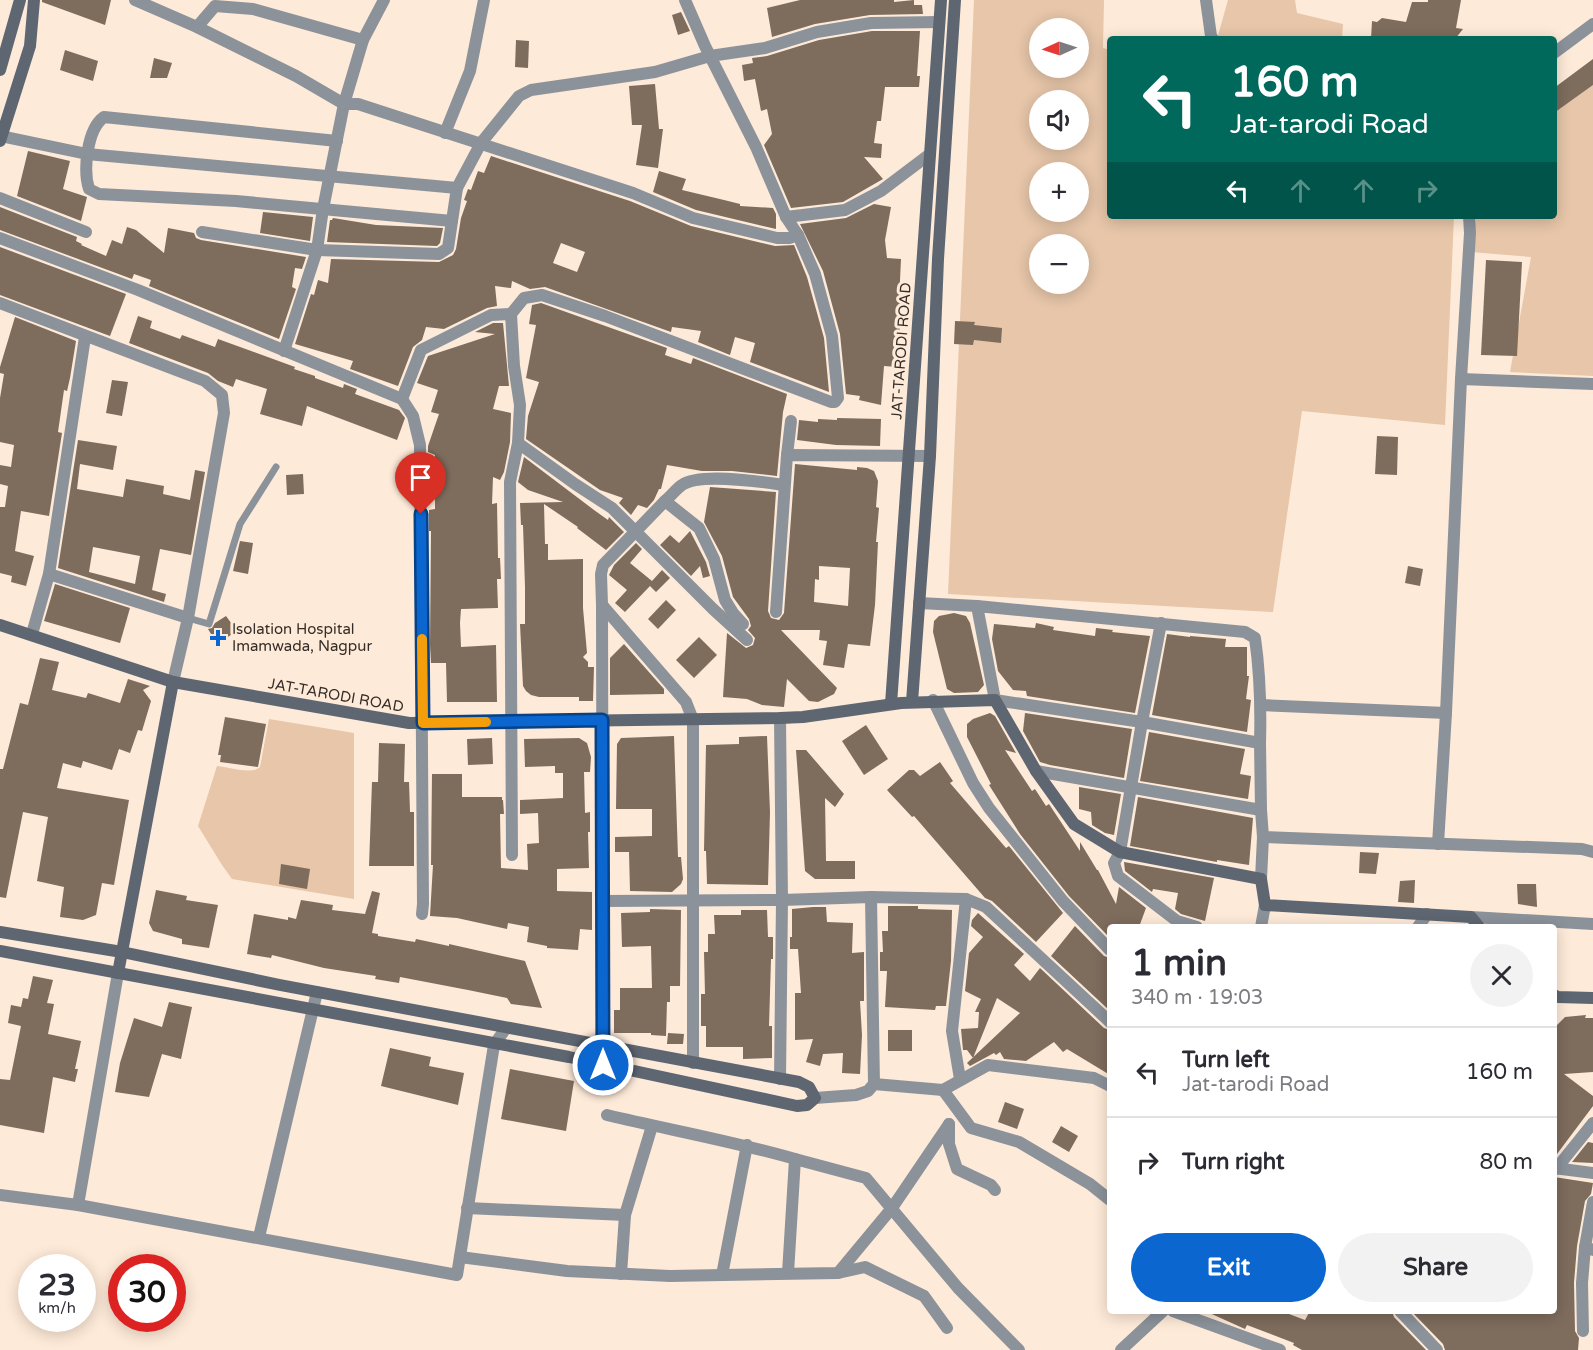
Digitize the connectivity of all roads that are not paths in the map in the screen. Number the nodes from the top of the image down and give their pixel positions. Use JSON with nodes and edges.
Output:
{"nodes":[{"id":1,"x":20,"y":0,"type":"edge"},
{"id":2,"x":34,"y":0,"type":"edge"},
{"id":3,"x":135,"y":0,"type":"edge"},
{"id":4,"x":384,"y":0,"type":"edge"},
{"id":5,"x":484,"y":0,"type":"edge"},
{"id":6,"x":685,"y":0,"type":"edge"},
{"id":7,"x":941,"y":0,"type":"edge"},
{"id":8,"x":955,"y":0,"type":"edge"},
{"id":9,"x":1206,"y":0,"type":"edge"},
{"id":10,"x":255,"y":4,"type":"edge"},
{"id":11,"x":939,"y":22,"type":"junction"},
{"id":12,"x":1593,"y":24,"type":"edge"},
{"id":13,"x":196,"y":27,"type":"junction"},
{"id":14,"x":1210,"y":36,"type":"edge"},
{"id":15,"x":363,"y":40,"type":"junction"},
{"id":16,"x":1557,"y":51,"type":"edge"},
{"id":17,"x":710,"y":56,"type":"junction"},
{"id":18,"x":0,"y":70,"type":"edge"},
{"id":19,"x":344,"y":104,"type":"junction"},
{"id":20,"x":445,"y":133,"type":"junction"},
{"id":21,"x":1,"y":138,"type":"edge"},
{"id":22,"x":337,"y":141,"type":"junction"},
{"id":23,"x":481,"y":142,"type":"junction"},
{"id":24,"x":87,"y":154,"type":"junction"},
{"id":25,"x":930,"y":154,"type":"junction"},
{"id":26,"x":331,"y":176,"type":"junction"},
{"id":27,"x":457,"y":188,"type":"junction"},
{"id":28,"x":0,"y":198,"type":"edge"},
{"id":29,"x":323,"y":209,"type":"junction"},
{"id":30,"x":786,"y":217,"type":"junction"},
{"id":31,"x":1469,"y":219,"type":"edge"},
{"id":32,"x":452,"y":221,"type":"junction"},
{"id":33,"x":86,"y":232,"type":"dead end"},
{"id":34,"x":202,"y":232,"type":"dead end"},
{"id":35,"x":798,"y":235,"type":"junction"},
{"id":36,"x":0,"y":238,"type":"edge"},
{"id":37,"x":317,"y":250,"type":"junction"},
{"id":38,"x":0,"y":303,"type":"edge"},
{"id":39,"x":511,"y":314,"type":"junction"},
{"id":40,"x":85,"y":337,"type":"junction"},
{"id":41,"x":284,"y":351,"type":"junction"},
{"id":42,"x":1461,"y":379,"type":"junction"},
{"id":43,"x":1593,"y":384,"type":"edge"},
{"id":44,"x":402,"y":399,"type":"junction"},
{"id":45,"x":791,"y":421,"type":"dead end"},
{"id":46,"x":518,"y":443,"type":"junction"},
{"id":47,"x":787,"y":455,"type":"junction"},
{"id":48,"x":909,"y":456,"type":"junction"},
{"id":49,"x":930,"y":456,"type":"junction"},
{"id":50,"x":276,"y":467,"type":"dead end"},
{"id":51,"x":784,"y":484,"type":"junction"},
{"id":52,"x":665,"y":501,"type":"junction"},
{"id":53,"x":636,"y":530,"type":"junction"},
{"id":54,"x":49,"y":574,"type":"junction"},
{"id":55,"x":919,"y":603,"type":"junction"},
{"id":56,"x":602,"y":605,"type":"junction"},
{"id":57,"x":977,"y":606,"type":"junction"},
{"id":58,"x":776,"y":612,"type":"dead end"},
{"id":59,"x":188,"y":618,"type":"junction"},
{"id":60,"x":1161,"y":623,"type":"junction"},
{"id":61,"x":743,"y":624,"type":"dead end"},
{"id":62,"x":0,"y":625,"type":"edge"},
{"id":63,"x":32,"y":634,"type":"junction"},
{"id":64,"x":747,"y":640,"type":"dead end"},
{"id":65,"x":172,"y":682,"type":"junction"},
{"id":66,"x":933,"y":700,"type":"junction"},
{"id":67,"x":995,"y":700,"type":"junction"},
{"id":68,"x":902,"y":703,"type":"junction"},
{"id":69,"x":1261,"y":705,"type":"junction"},
{"id":70,"x":1446,"y":713,"type":"junction"},
{"id":71,"x":780,"y":718,"type":"junction"},
{"id":72,"x":602,"y":720,"type":"junction"},
{"id":73,"x":693,"y":720,"type":"junction"},
{"id":74,"x":511,"y":722,"type":"junction"},
{"id":75,"x":1142,"y":722,"type":"junction"},
{"id":76,"x":423,"y":723,"type":"junction"},
{"id":77,"x":1260,"y":743,"type":"junction"},
{"id":78,"x":1036,"y":771,"type":"junction"},
{"id":79,"x":1132,"y":788,"type":"junction"},
{"id":80,"x":1261,"y":810,"type":"junction"},
{"id":81,"x":1263,"y":837,"type":"junction"},
{"id":82,"x":1438,"y":843,"type":"junction"},
{"id":83,"x":1120,"y":852,"type":"junction"},
{"id":84,"x":1593,"y":852,"type":"edge"},
{"id":85,"x":512,"y":855,"type":"dead end"},
{"id":86,"x":1261,"y":879,"type":"junction"},
{"id":87,"x":871,"y":897,"type":"junction"},
{"id":88,"x":693,"y":899,"type":"junction"},
{"id":89,"x":782,"y":900,"type":"junction"},
{"id":90,"x":966,"y":900,"type":"junction"},
{"id":91,"x":604,"y":901,"type":"junction"},
{"id":92,"x":1265,"y":905,"type":"junction"},
{"id":93,"x":422,"y":914,"type":"dead end"},
{"id":94,"x":1427,"y":914,"type":"junction"},
{"id":95,"x":1475,"y":922,"type":"edge"},
{"id":96,"x":1187,"y":924,"type":"edge"},
{"id":97,"x":1262,"y":924,"type":"edge"},
{"id":98,"x":1420,"y":924,"type":"edge"},
{"id":99,"x":1593,"y":924,"type":"edge"},
{"id":100,"x":0,"y":932,"type":"edge"},
{"id":101,"x":1107,"y":947,"type":"edge"},
{"id":102,"x":0,"y":951,"type":"edge"},
{"id":103,"x":122,"y":952,"type":"junction"},
{"id":104,"x":118,"y":973,"type":"junction"},
{"id":105,"x":317,"y":992,"type":"junction"},
{"id":106,"x":1557,"y":998,"type":"edge"},
{"id":107,"x":1593,"y":999,"type":"edge"},
{"id":108,"x":313,"y":1010,"type":"junction"},
{"id":109,"x":1107,"y":1019,"type":"edge"},
{"id":110,"x":506,"y":1028,"type":"junction"},
{"id":111,"x":494,"y":1045,"type":"junction"},
{"id":112,"x":603,"y":1047,"type":"junction"},
{"id":113,"x":693,"y":1063,"type":"junction"},
{"id":114,"x":603,"y":1065,"type":"junction"},
{"id":115,"x":780,"y":1079,"type":"junction"},
{"id":116,"x":960,"y":1079,"type":"junction"},
{"id":117,"x":874,"y":1084,"type":"junction"},
{"id":118,"x":1107,"y":1084,"type":"edge"},
{"id":119,"x":943,"y":1090,"type":"junction"},
{"id":120,"x":815,"y":1098,"type":"junction"},
{"id":121,"x":607,"y":1115,"type":"dead end"},
{"id":122,"x":964,"y":1118,"type":"junction"},
{"id":123,"x":949,"y":1124,"type":"junction"},
{"id":124,"x":1593,"y":1124,"type":"edge"},
{"id":125,"x":652,"y":1126,"type":"junction"},
{"id":126,"x":747,"y":1145,"type":"junction"},
{"id":127,"x":795,"y":1159,"type":"junction"},
{"id":128,"x":1557,"y":1166,"type":"edge"},
{"id":129,"x":1557,"y":1168,"type":"edge"},
{"id":130,"x":1593,"y":1173,"type":"edge"},
{"id":131,"x":995,"y":1190,"type":"dead end"},
{"id":132,"x":0,"y":1195,"type":"edge"},
{"id":133,"x":1107,"y":1198,"type":"edge"},
{"id":134,"x":1593,"y":1202,"type":"edge"},
{"id":135,"x":78,"y":1205,"type":"junction"},
{"id":136,"x":467,"y":1208,"type":"junction"},
{"id":137,"x":892,"y":1208,"type":"junction"},
{"id":138,"x":624,"y":1215,"type":"junction"},
{"id":139,"x":259,"y":1237,"type":"junction"},
{"id":140,"x":1589,"y":1248,"type":"edge"},
{"id":141,"x":460,"y":1257,"type":"junction"},
{"id":142,"x":838,"y":1273,"type":"junction"},
{"id":143,"x":621,"y":1274,"type":"junction"},
{"id":144,"x":788,"y":1274,"type":"junction"},
{"id":145,"x":722,"y":1275,"type":"junction"},
{"id":146,"x":1160,"y":1314,"type":"edge"},
{"id":147,"x":1181,"y":1314,"type":"edge"},
{"id":148,"x":1403,"y":1314,"type":"edge"},
{"id":149,"x":947,"y":1328,"type":"dead end"},
{"id":150,"x":1583,"y":1331,"type":"dead end"},
{"id":151,"x":1019,"y":1350,"type":"edge"},
{"id":152,"x":1121,"y":1350,"type":"edge"},
{"id":153,"x":1280,"y":1350,"type":"edge"},
{"id":154,"x":1437,"y":1350,"type":"edge"}],
"edges":[{"from":1,"to":18,"type":"street"},
{"from":2,"to":21,"type":"street"},
{"from":3,"to":13,"type":"street"},
{"from":4,"to":15,"type":"street"},
{"from":5,"to":20,"type":"street"},
{"from":6,"to":17,"type":"street"},
{"from":7,"to":11,"type":"street","name":"JAT-TARODI ROAD"},
{"from":8,"to":49,"type":"street"},
{"from":9,"to":14,"type":"street"},
{"from":10,"to":13,"type":"street"},
{"from":10,"to":15,"type":"street"},
{"from":11,"to":17,"type":"street"},
{"from":11,"to":25,"type":"street","name":"JAT-TARODI ROAD"},
{"from":12,"to":16,"type":"street"},
{"from":13,"to":19,"type":"street"},
{"from":15,"to":19,"type":"street"},
{"from":17,"to":23,"type":"street"},
{"from":17,"to":30,"type":"street"},
{"from":19,"to":20,"type":"street"},
{"from":19,"to":22,"type":"street"},
{"from":20,"to":23,"type":"street"},
{"from":21,"to":24,"type":"street"},
{"from":22,"to":24,"type":"street"},
{"from":22,"to":26,"type":"street"},
{"from":23,"to":27,"type":"street"},
{"from":23,"to":35,"type":"street"},
{"from":24,"to":26,"type":"street"},
{"from":24,"to":29,"type":"street"},
{"from":25,"to":30,"type":"street"},
{"from":25,"to":48,"type":"street","name":"JAT-TARODI ROAD"},
{"from":26,"to":27,"type":"street"},
{"from":26,"to":29,"type":"street"},
{"from":27,"to":32,"type":"street"},
{"from":28,"to":33,"type":"street"},
{"from":29,"to":32,"type":"street"},
{"from":29,"to":37,"type":"street"},
{"from":30,"to":35,"type":"street"},
{"from":31,"to":42,"type":"street"},
{"from":32,"to":37,"type":"street"},
{"from":34,"to":37,"type":"street"},
{"from":35,"to":39,"type":"street"},
{"from":36,"to":41,"type":"street"},
{"from":37,"to":41,"type":"street"},
{"from":38,"to":40,"type":"street"},
{"from":39,"to":44,"type":"street"},
{"from":39,"to":46,"type":"street"},
{"from":40,"to":54,"type":"street"},
{"from":40,"to":59,"type":"street"},
{"from":41,"to":44,"type":"street"},
{"from":42,"to":43,"type":"street"},
{"from":42,"to":70,"type":"street"},
{"from":44,"to":76,"type":"street"},
{"from":45,"to":47,"type":"street"},
{"from":46,"to":53,"type":"street"},
{"from":46,"to":74,"type":"street"},
{"from":47,"to":48,"type":"street"},
{"from":47,"to":51,"type":"street"},
{"from":48,"to":49,"type":"street"},
{"from":48,"to":68,"type":"street","name":"JAT-TARODI ROAD"},
{"from":49,"to":55,"type":"street"},
{"from":50,"to":59,"type":"lane"},
{"from":51,"to":52,"type":"street"},
{"from":51,"to":58,"type":"street"},
{"from":52,"to":53,"type":"street"},
{"from":52,"to":61,"type":"street"},
{"from":53,"to":56,"type":"street"},
{"from":53,"to":64,"type":"street"},
{"from":54,"to":59,"type":"street"},
{"from":54,"to":63,"type":"street"},
{"from":55,"to":57,"type":"street"},
{"from":55,"to":68,"type":"street"},
{"from":56,"to":72,"type":"street"},
{"from":56,"to":73,"type":"street"},
{"from":57,"to":60,"type":"street"},
{"from":57,"to":67,"type":"street"},
{"from":59,"to":65,"type":"street"},
{"from":60,"to":69,"type":"street"},
{"from":60,"to":75,"type":"street"},
{"from":62,"to":63,"type":"street","name":"JAT-TARODI ROAD"},
{"from":63,"to":65,"type":"street","name":"JAT-TARODI ROAD"},
{"from":65,"to":76,"type":"street","name":"JAT-TARODI ROAD"},
{"from":65,"to":103,"type":"street"},
{"from":66,"to":67,"type":"street"},
{"from":66,"to":68,"type":"street"},
{"from":66,"to":101,"type":"street"},
{"from":67,"to":75,"type":"street"},
{"from":67,"to":78,"type":"street"},
{"from":68,"to":71,"type":"street","name":"JAT-TARODI ROAD"},
{"from":69,"to":70,"type":"street"},
{"from":69,"to":77,"type":"street"},
{"from":70,"to":82,"type":"street"},
{"from":71,"to":73,"type":"street","name":"JAT-TARODI ROAD"},
{"from":71,"to":89,"type":"street"},
{"from":72,"to":73,"type":"street","name":"JAT-TARODI ROAD"},
{"from":72,"to":74,"type":"street","name":"JAT-TARODI ROAD"},
{"from":72,"to":91,"type":"street"},
{"from":73,"to":88,"type":"street"},
{"from":74,"to":76,"type":"street","name":"JAT-TARODI ROAD"},
{"from":74,"to":85,"type":"street"},
{"from":75,"to":77,"type":"street"},
{"from":75,"to":79,"type":"street"},
{"from":76,"to":93,"type":"street"},
{"from":77,"to":80,"type":"street"},
{"from":78,"to":79,"type":"street"},
{"from":78,"to":83,"type":"street"},
{"from":79,"to":80,"type":"street"},
{"from":79,"to":83,"type":"street"},
{"from":80,"to":81,"type":"street"},
{"from":81,"to":82,"type":"street"},
{"from":81,"to":86,"type":"street"},
{"from":82,"to":84,"type":"street"},
{"from":83,"to":86,"type":"street"},
{"from":83,"to":96,"type":"street"},
{"from":86,"to":92,"type":"street"},
{"from":87,"to":89,"type":"street"},
{"from":87,"to":90,"type":"street"},
{"from":87,"to":117,"type":"street"},
{"from":88,"to":89,"type":"street"},
{"from":88,"to":91,"type":"street"},
{"from":88,"to":113,"type":"street"},
{"from":89,"to":115,"type":"street"},
{"from":90,"to":109,"type":"street"},
{"from":90,"to":116,"type":"street"},
{"from":91,"to":112,"type":"street"},
{"from":92,"to":94,"type":"street"},
{"from":92,"to":97,"type":"street"},
{"from":94,"to":95,"type":"street"},
{"from":94,"to":98,"type":"street"},
{"from":95,"to":99,"type":"street"},
{"from":100,"to":103,"type":"street"},
{"from":102,"to":104,"type":"street"},
{"from":103,"to":104,"type":"street"},
{"from":103,"to":105,"type":"street"},
{"from":104,"to":108,"type":"street"},
{"from":104,"to":135,"type":"street"},
{"from":105,"to":108,"type":"street"},
{"from":105,"to":110,"type":"street"},
{"from":106,"to":107,"type":"street"},
{"from":108,"to":111,"type":"street"},
{"from":108,"to":139,"type":"street"},
{"from":110,"to":111,"type":"street"},
{"from":110,"to":112,"type":"street"},
{"from":111,"to":114,"type":"street"},
{"from":111,"to":136,"type":"street"},
{"from":112,"to":113,"type":"street"},
{"from":112,"to":114,"type":"street"},
{"from":113,"to":115,"type":"street"},
{"from":114,"to":120,"type":"street"},
{"from":115,"to":120,"type":"street"},
{"from":116,"to":118,"type":"street"},
{"from":116,"to":119,"type":"street"},
{"from":117,"to":119,"type":"street"},
{"from":117,"to":120,"type":"street"},
{"from":119,"to":122,"type":"street"},
{"from":121,"to":125,"type":"street"},
{"from":122,"to":123,"type":"street"},
{"from":122,"to":133,"type":"street"},
{"from":123,"to":131,"type":"street"},
{"from":123,"to":137,"type":"street"},
{"from":124,"to":128,"type":"street"},
{"from":125,"to":126,"type":"street"},
{"from":125,"to":138,"type":"street"},
{"from":126,"to":127,"type":"street"},
{"from":126,"to":145,"type":"street"},
{"from":127,"to":137,"type":"street"},
{"from":127,"to":144,"type":"street"},
{"from":129,"to":130,"type":"street"},
{"from":132,"to":135,"type":"street"},
{"from":134,"to":140,"type":"street"},
{"from":135,"to":139,"type":"street"},
{"from":136,"to":138,"type":"street"},
{"from":136,"to":141,"type":"street"},
{"from":137,"to":142,"type":"street"},
{"from":137,"to":151,"type":"street"},
{"from":138,"to":143,"type":"street"},
{"from":139,"to":141,"type":"street"},
{"from":140,"to":150,"type":"street"},
{"from":141,"to":143,"type":"street"},
{"from":142,"to":144,"type":"street"},
{"from":142,"to":149,"type":"street"},
{"from":143,"to":145,"type":"street"},
{"from":144,"to":145,"type":"street"},
{"from":146,"to":152,"type":"street"},
{"from":147,"to":153,"type":"street"},
{"from":148,"to":154,"type":"street"}]}
